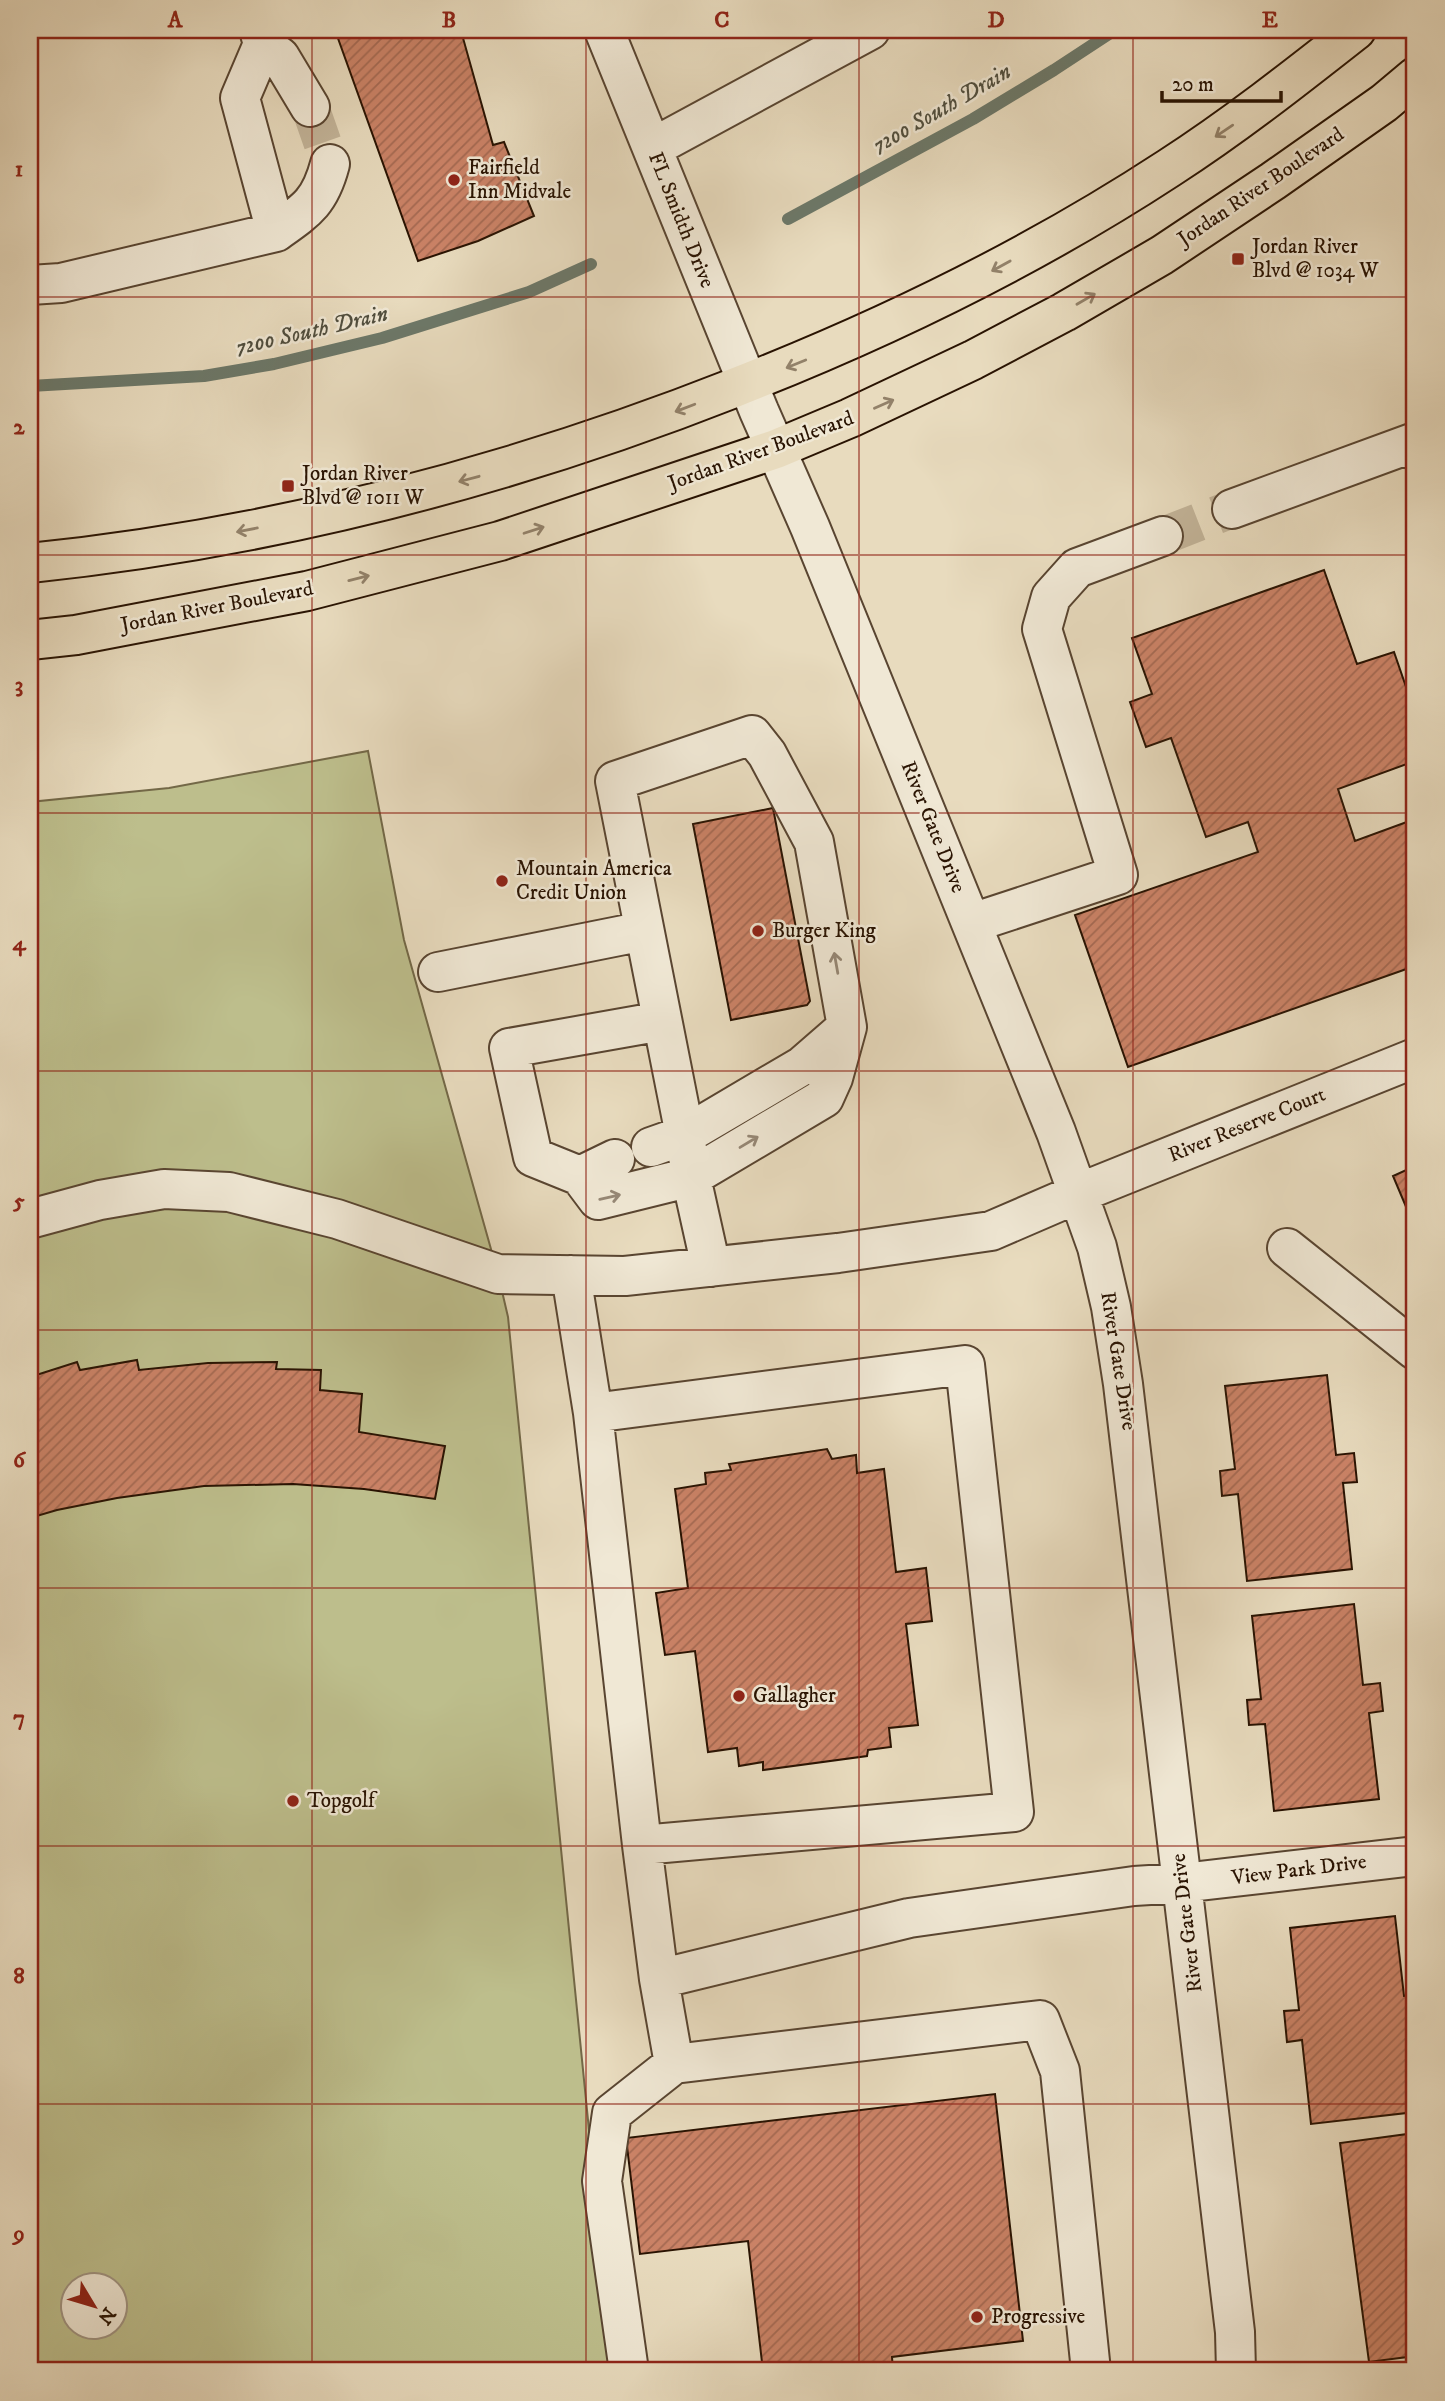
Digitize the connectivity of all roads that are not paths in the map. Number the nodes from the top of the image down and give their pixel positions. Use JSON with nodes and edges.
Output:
{"nodes":[{"id":1,"x":604,"y":30,"type":"edge"},
{"id":2,"x":870,"y":30,"type":"edge"},
{"id":3,"x":1356,"y":30,"type":"edge"},
{"id":4,"x":261,"y":37,"type":"edge"},
{"id":5,"x":1415,"y":77,"type":"edge"},
{"id":6,"x":310,"y":107,"type":"tunnel mouth"},
{"id":7,"x":652,"y":148,"type":"junction"},
{"id":8,"x":330,"y":164,"type":"tunnel mouth"},
{"id":9,"x":275,"y":232,"type":"junction"},
{"id":10,"x":30,"y":285,"type":"edge"},
{"id":11,"x":754,"y":397,"type":"junction"},
{"id":12,"x":776,"y":449,"type":"junction"},
{"id":13,"x":1415,"y":452,"type":"edge"},
{"id":14,"x":1232,"y":509,"type":"tunnel mouth"},
{"id":15,"x":1163,"y":536,"type":"tunnel mouth"},
{"id":16,"x":30,"y":563,"type":"edge"},
{"id":17,"x":30,"y":640,"type":"edge"},
{"id":18,"x":972,"y":923,"type":"junction"},
{"id":19,"x":644,"y":931,"type":"junction"},
{"id":20,"x":438,"y":972,"type":"dead end"},
{"id":21,"x":662,"y":1021,"type":"junction"},
{"id":22,"x":848,"y":1027,"type":"junction"},
{"id":23,"x":1415,"y":1058,"type":"edge"},
{"id":24,"x":668,"y":1141,"type":"junction"},
{"id":25,"x":615,"y":1159,"type":"dead end"},
{"id":26,"x":580,"y":1176,"type":"junction"},
{"id":27,"x":691,"y":1177,"type":"junction"},
{"id":28,"x":1079,"y":1193,"type":"junction"},
{"id":29,"x":30,"y":1219,"type":"edge"},
{"id":30,"x":1287,"y":1248,"type":"dead end"},
{"id":31,"x":711,"y":1267,"type":"junction"},
{"id":32,"x":571,"y":1275,"type":"junction"},
{"id":33,"x":1415,"y":1350,"type":"edge"},
{"id":34,"x":593,"y":1413,"type":"junction"},
{"id":35,"x":642,"y":1845,"type":"junction"},
{"id":36,"x":1415,"y":1856,"type":"edge"},
{"id":37,"x":1182,"y":1883,"type":"junction"},
{"id":38,"x":659,"y":1979,"type":"junction"},
{"id":39,"x":674,"y":2064,"type":"junction"},
{"id":40,"x":629,"y":2371,"type":"edge"},
{"id":41,"x":1091,"y":2371,"type":"edge"},
{"id":42,"x":1236,"y":2371,"type":"edge"}],
"edges":[{"from":1,"to":7,"type":"street","name":"FL Smidth Drive"},
{"from":2,"to":7,"type":"street"},
{"from":3,"to":11,"type":"main road","one_way":true},
{"from":4,"to":6,"type":"street"},
{"from":4,"to":9,"type":"street"},
{"from":12,"to":5,"type":"main road","name":"Jordan River Boulevard","one_way":true},
{"from":7,"to":11,"type":"street","name":"FL Smidth Drive"},
{"from":8,"to":9,"type":"street"},
{"from":9,"to":10,"type":"street"},
{"from":11,"to":12,"type":"street","name":"River Gate Drive"},
{"from":11,"to":16,"type":"main road","one_way":true},
{"from":17,"to":12,"type":"main road","name":"Jordan River Boulevard","one_way":true},
{"from":12,"to":18,"type":"street","name":"River Gate Drive"},
{"from":13,"to":14,"type":"street"},
{"from":15,"to":18,"type":"street"},
{"from":18,"to":28,"type":"street","name":"River Gate Drive"},
{"from":19,"to":20,"type":"street"},
{"from":19,"to":21,"type":"street"},
{"from":22,"to":19,"type":"street","one_way":true},
{"from":21,"to":24,"type":"street"},
{"from":21,"to":26,"type":"street"},
{"from":22,"to":24,"type":"street"},
{"from":27,"to":22,"type":"street","one_way":true},
{"from":23,"to":28,"type":"street","name":"River Reserve Court"},
{"from":24,"to":27,"type":"street"},
{"from":25,"to":26,"type":"street"},
{"from":26,"to":27,"type":"street","one_way":true},
{"from":27,"to":31,"type":"street"},
{"from":28,"to":31,"type":"street","name":"River Reserve Court"},
{"from":28,"to":37,"type":"street","name":"River Gate Drive"},
{"from":29,"to":32,"type":"street","name":"River Reserve Court"},
{"from":30,"to":33,"type":"street"},
{"from":31,"to":32,"type":"street","name":"River Reserve Court"},
{"from":32,"to":34,"type":"street"},
{"from":34,"to":35,"type":"street"},
{"from":34,"to":35,"type":"street"},
{"from":35,"to":38,"type":"street"},
{"from":36,"to":37,"type":"street","name":"View Park Drive"},
{"from":37,"to":38,"type":"street","name":"View Park Drive"},
{"from":37,"to":42,"type":"street","name":"River Gate Drive"},
{"from":38,"to":39,"type":"street"},
{"from":39,"to":40,"type":"street"},
{"from":39,"to":41,"type":"street"}]}
